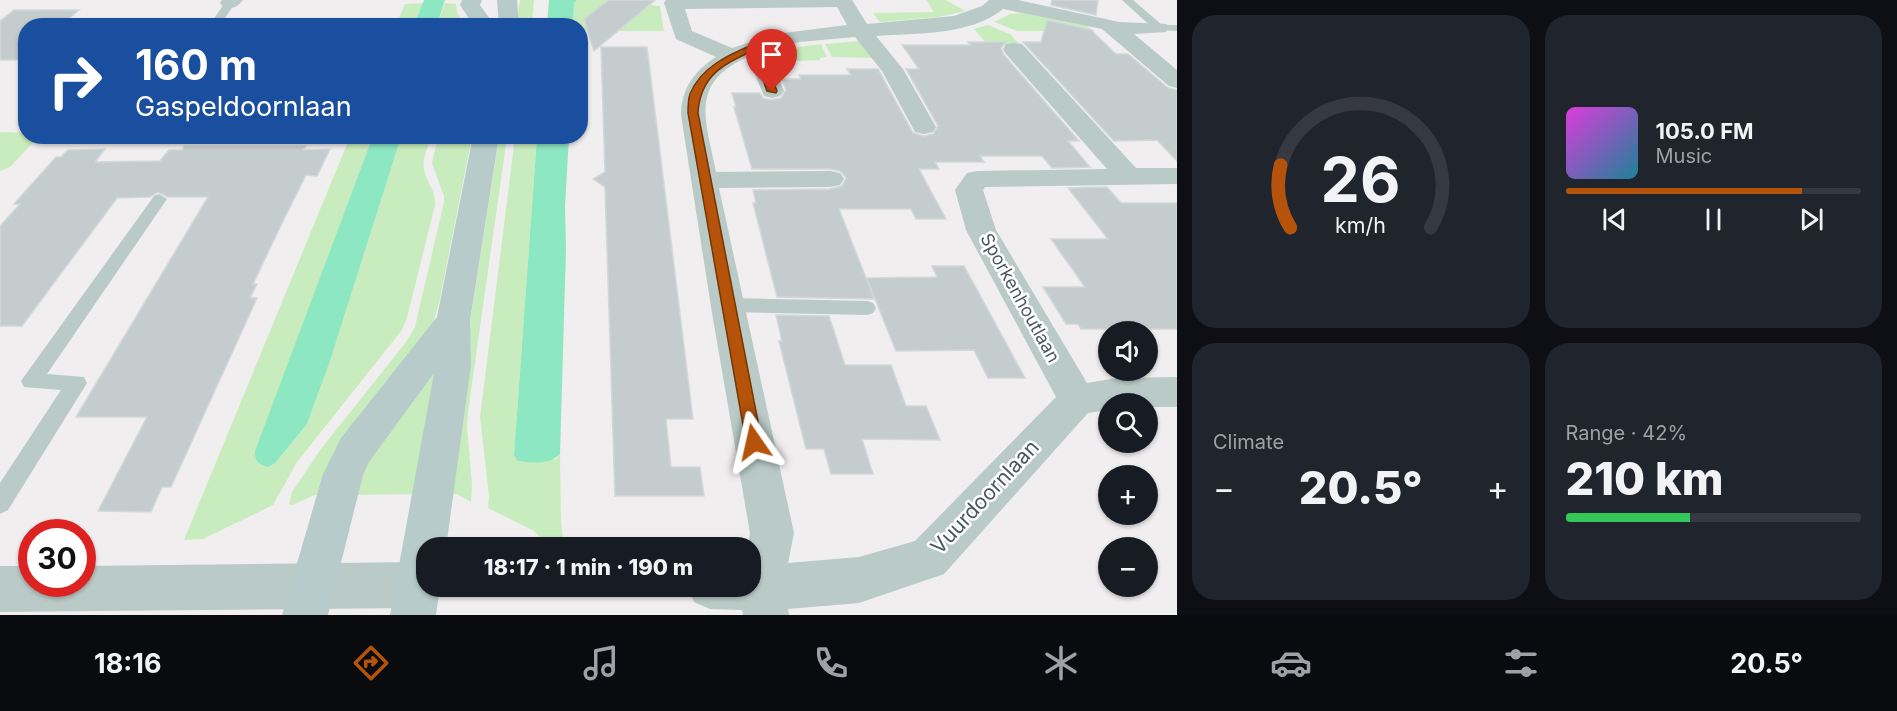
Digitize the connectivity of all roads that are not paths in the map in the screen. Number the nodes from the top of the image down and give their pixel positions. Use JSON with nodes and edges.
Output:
{"nodes":[{"id":1,"x":472,"y":0,"type":"edge"},
{"id":2,"x":507,"y":0,"type":"edge"},
{"id":3,"x":1127,"y":0,"type":"edge"},
{"id":4,"x":1000,"y":1,"type":"edge"},
{"id":5,"x":231,"y":2,"type":"edge"},
{"id":6,"x":219,"y":18,"type":"edge"},
{"id":7,"x":479,"y":18,"type":"edge"},
{"id":8,"x":508,"y":18,"type":"edge"},
{"id":9,"x":1115,"y":28,"type":"junction"},
{"id":10,"x":1168,"y":28,"type":"edge"},
{"id":11,"x":861,"y":31,"type":"junction"},
{"id":12,"x":1014,"y":49,"type":"dead end"},
{"id":13,"x":744,"y":51,"type":"junction"},
{"id":14,"x":1177,"y":81,"type":"edge"},
{"id":15,"x":772,"y":91,"type":"dead end"},
{"id":16,"x":924,"y":127,"type":"dead end"},
{"id":17,"x":485,"y":144,"type":"edge"},
{"id":18,"x":1177,"y":176,"type":"edge"},
{"id":19,"x":1128,"y":177,"type":"junction"},
{"id":20,"x":830,"y":179,"type":"dead end"},
{"id":21,"x":704,"y":180,"type":"junction"},
{"id":22,"x":159,"y":199,"type":"dead end"},
{"id":23,"x":727,"y":305,"type":"junction"},
{"id":24,"x":867,"y":308,"type":"dead end"},
{"id":25,"x":453,"y":321,"type":"junction"},
{"id":26,"x":1177,"y":392,"type":"edge"},
{"id":27,"x":1077,"y":400,"type":"junction"},
{"id":28,"x":0,"y":503,"type":"edge"},
{"id":29,"x":428,"y":537,"type":"edge"},
{"id":30,"x":0,"y":589,"type":"edge"},
{"id":31,"x":416,"y":595,"type":"edge"},
{"id":32,"x":747,"y":597,"type":"edge"},
{"id":33,"x":309,"y":600,"type":"edge"},
{"id":34,"x":764,"y":602,"type":"edge"}],
"edges":[{"from":1,"to":7,"type":"main road"},
{"from":2,"to":8,"type":"main road"},
{"from":3,"to":10,"type":"lane"},
{"from":4,"to":9,"type":"street"},
{"from":4,"to":11,"type":"street"},
{"from":5,"to":6,"type":"lane"},
{"from":9,"to":10,"type":"street"},
{"from":9,"to":14,"type":"street"},
{"from":11,"to":13,"type":"street"},
{"from":11,"to":13,"type":"street"},
{"from":11,"to":16,"type":"street"},
{"from":12,"to":19,"type":"street"},
{"from":13,"to":15,"type":"street"},
{"from":13,"to":21,"type":"street"},
{"from":17,"to":25,"type":"main road"},
{"from":18,"to":19,"type":"street","name":"Sporkenhoutlaan"},
{"from":19,"to":27,"type":"street","name":"Sporkenhoutlaan"},
{"from":20,"to":21,"type":"street"},
{"from":21,"to":23,"type":"street"},
{"from":22,"to":28,"type":"lane"},
{"from":23,"to":24,"type":"lane"},
{"from":23,"to":34,"type":"street"},
{"from":25,"to":29,"type":"main road"},
{"from":25,"to":33,"type":"main road"},
{"from":26,"to":27,"type":"street"},
{"from":27,"to":34,"type":"street","name":"Vuurdoornlaan"},
{"from":30,"to":33,"type":"street"},
{"from":31,"to":33,"type":"street"},
{"from":32,"to":34,"type":"street","name":"Vuurdoornlaan"}]}
